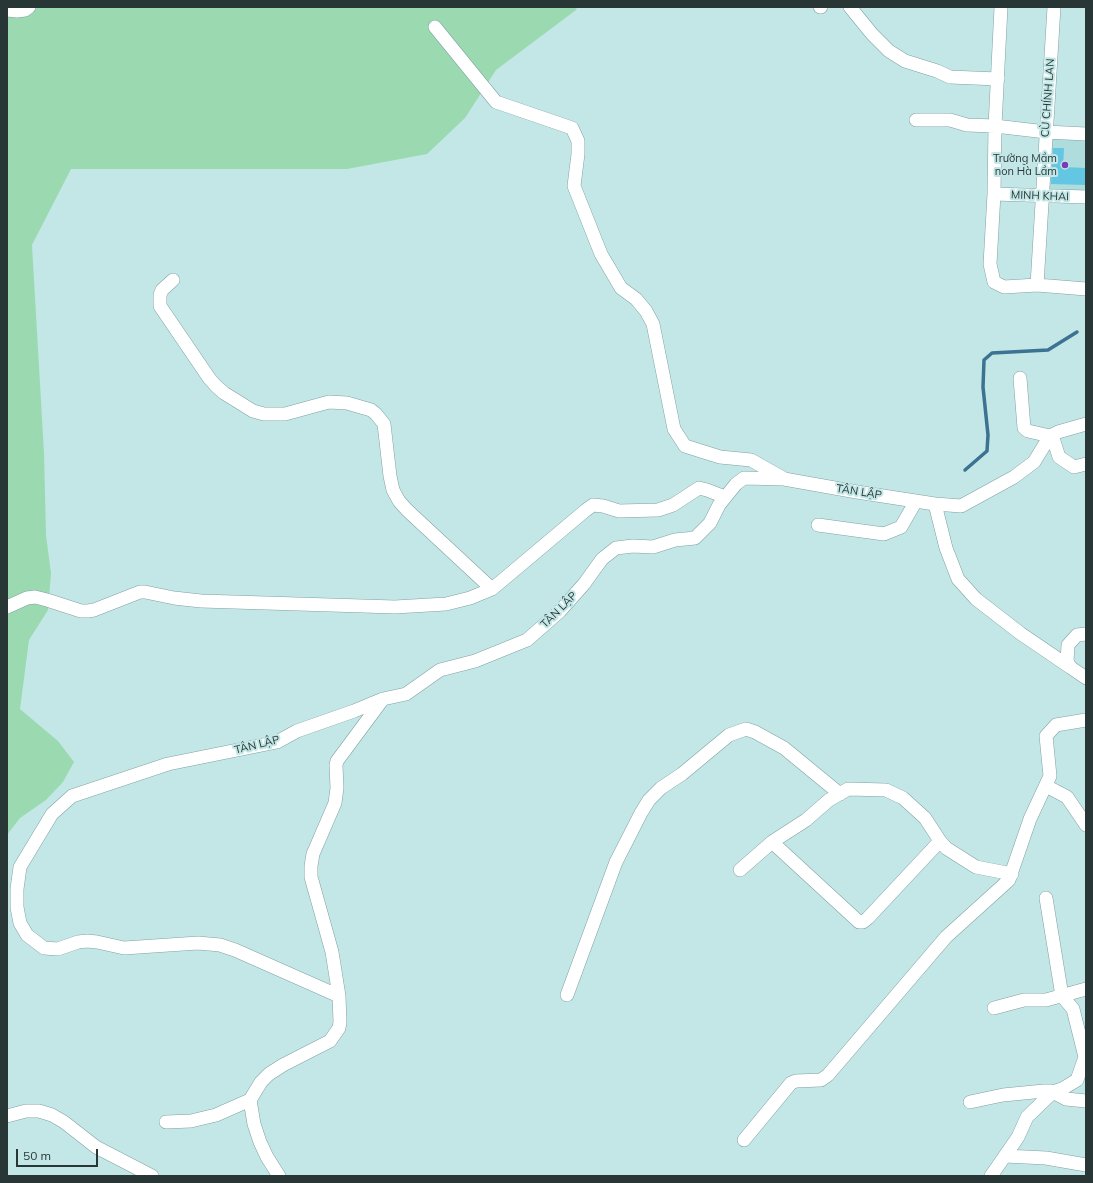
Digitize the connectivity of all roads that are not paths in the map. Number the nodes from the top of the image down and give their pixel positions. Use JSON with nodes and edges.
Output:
{"nodes":[{"id":1,"x":29,"y":7,"type":"edge"},
{"id":2,"x":850,"y":7,"type":"edge"},
{"id":3,"x":1001,"y":7,"type":"edge"},
{"id":4,"x":1054,"y":7,"type":"edge"},
{"id":5,"x":7,"y":10,"type":"edge"},
{"id":6,"x":435,"y":27,"type":"dead end"},
{"id":7,"x":998,"y":80,"type":"junction"},
{"id":8,"x":916,"y":120,"type":"dead end"},
{"id":9,"x":995,"y":126,"type":"junction"},
{"id":10,"x":1046,"y":132,"type":"junction"},
{"id":11,"x":1086,"y":134,"type":"edge"},
{"id":12,"x":994,"y":194,"type":"junction"},
{"id":13,"x":1042,"y":196,"type":"junction"},
{"id":14,"x":1086,"y":197,"type":"edge"},
{"id":15,"x":173,"y":280,"type":"dead end"},
{"id":16,"x":1037,"y":285,"type":"junction"},
{"id":17,"x":1086,"y":289,"type":"edge"},
{"id":18,"x":1020,"y":378,"type":"dead end"},
{"id":19,"x":1086,"y":424,"type":"edge"},
{"id":20,"x":1051,"y":435,"type":"junction"},
{"id":21,"x":1086,"y":464,"type":"edge"},
{"id":22,"x":784,"y":479,"type":"junction"},
{"id":23,"x":725,"y":497,"type":"junction"},
{"id":24,"x":916,"y":501,"type":"junction"},
{"id":25,"x":935,"y":504,"type":"junction"},
{"id":26,"x":818,"y":525,"type":"dead end"},
{"id":27,"x":492,"y":589,"type":"junction"},
{"id":28,"x":7,"y":607,"type":"edge"},
{"id":29,"x":1086,"y":634,"type":"edge"},
{"id":30,"x":1070,"y":667,"type":"junction"},
{"id":31,"x":1086,"y":678,"type":"edge"},
{"id":32,"x":383,"y":699,"type":"junction"},
{"id":33,"x":1086,"y":720,"type":"edge"},
{"id":34,"x":1046,"y":786,"type":"junction"},
{"id":35,"x":840,"y":794,"type":"junction"},
{"id":36,"x":1086,"y":825,"type":"edge"},
{"id":37,"x":940,"y":841,"type":"junction"},
{"id":38,"x":772,"y":842,"type":"junction"},
{"id":39,"x":740,"y":870,"type":"dead end"},
{"id":40,"x":1012,"y":874,"type":"junction"},
{"id":41,"x":1046,"y":898,"type":"dead end"},
{"id":42,"x":1086,"y":988,"type":"edge"},
{"id":43,"x":567,"y":995,"type":"dead end"},
{"id":44,"x":339,"y":996,"type":"junction"},
{"id":45,"x":1062,"y":996,"type":"junction"},
{"id":46,"x":994,"y":1008,"type":"dead end"},
{"id":47,"x":1053,"y":1092,"type":"junction"},
{"id":48,"x":250,"y":1100,"type":"junction"},
{"id":49,"x":1086,"y":1101,"type":"edge"},
{"id":50,"x":970,"y":1102,"type":"dead end"},
{"id":51,"x":7,"y":1116,"type":"edge"},
{"id":52,"x":166,"y":1122,"type":"dead end"},
{"id":53,"x":744,"y":1140,"type":"dead end"},
{"id":54,"x":1005,"y":1156,"type":"junction"},
{"id":55,"x":1086,"y":1165,"type":"edge"},
{"id":56,"x":152,"y":1176,"type":"edge"},
{"id":57,"x":279,"y":1176,"type":"edge"},
{"id":58,"x":991,"y":1176,"type":"edge"}],
"edges":[{"from":1,"to":5,"type":"street"},
{"from":2,"to":7,"type":"street"},
{"from":3,"to":7,"type":"street"},
{"from":4,"to":10,"type":"street","name":"CÙ CHÍNH LAN"},
{"from":6,"to":22,"type":"street"},
{"from":7,"to":9,"type":"street"},
{"from":8,"to":9,"type":"street"},
{"from":9,"to":10,"type":"street"},
{"from":9,"to":12,"type":"street"},
{"from":10,"to":11,"type":"street"},
{"from":10,"to":13,"type":"street","name":"CÙ CHÍNH LAN"},
{"from":12,"to":13,"type":"street","name":"MINH KHAI"},
{"from":12,"to":16,"type":"street"},
{"from":13,"to":14,"type":"street","name":"MINH KHAI"},
{"from":13,"to":16,"type":"street","name":"CÙ CHÍNH LAN"},
{"from":15,"to":27,"type":"street"},
{"from":16,"to":17,"type":"street"},
{"from":18,"to":20,"type":"street"},
{"from":19,"to":20,"type":"street"},
{"from":20,"to":21,"type":"street"},
{"from":20,"to":25,"type":"street","name":"TÂN LẬP"},
{"from":22,"to":23,"type":"street","name":"TÂN LẬP"},
{"from":22,"to":24,"type":"street","name":"TÂN LẬP"},
{"from":23,"to":27,"type":"street"},
{"from":23,"to":32,"type":"street","name":"TÂN LẬP"},
{"from":24,"to":25,"type":"street","name":"TÂN LẬP"},
{"from":24,"to":26,"type":"street"},
{"from":25,"to":30,"type":"street"},
{"from":27,"to":28,"type":"street"},
{"from":29,"to":30,"type":"street"},
{"from":30,"to":31,"type":"street"},
{"from":32,"to":44,"type":"street"},
{"from":32,"to":44,"type":"street","name":"TÂN LẬP"},
{"from":33,"to":34,"type":"street"},
{"from":34,"to":36,"type":"street"},
{"from":34,"to":40,"type":"street"},
{"from":35,"to":37,"type":"street"},
{"from":35,"to":38,"type":"street"},
{"from":35,"to":43,"type":"street"},
{"from":37,"to":38,"type":"street"},
{"from":37,"to":40,"type":"street"},
{"from":38,"to":39,"type":"street"},
{"from":40,"to":53,"type":"street"},
{"from":41,"to":45,"type":"street"},
{"from":42,"to":45,"type":"street"},
{"from":44,"to":48,"type":"street"},
{"from":45,"to":46,"type":"street"},
{"from":45,"to":47,"type":"street"},
{"from":47,"to":49,"type":"street"},
{"from":47,"to":50,"type":"street"},
{"from":47,"to":54,"type":"street"},
{"from":48,"to":52,"type":"street"},
{"from":48,"to":57,"type":"street"},
{"from":51,"to":56,"type":"street"},
{"from":54,"to":55,"type":"street"},
{"from":54,"to":58,"type":"street"}]}
